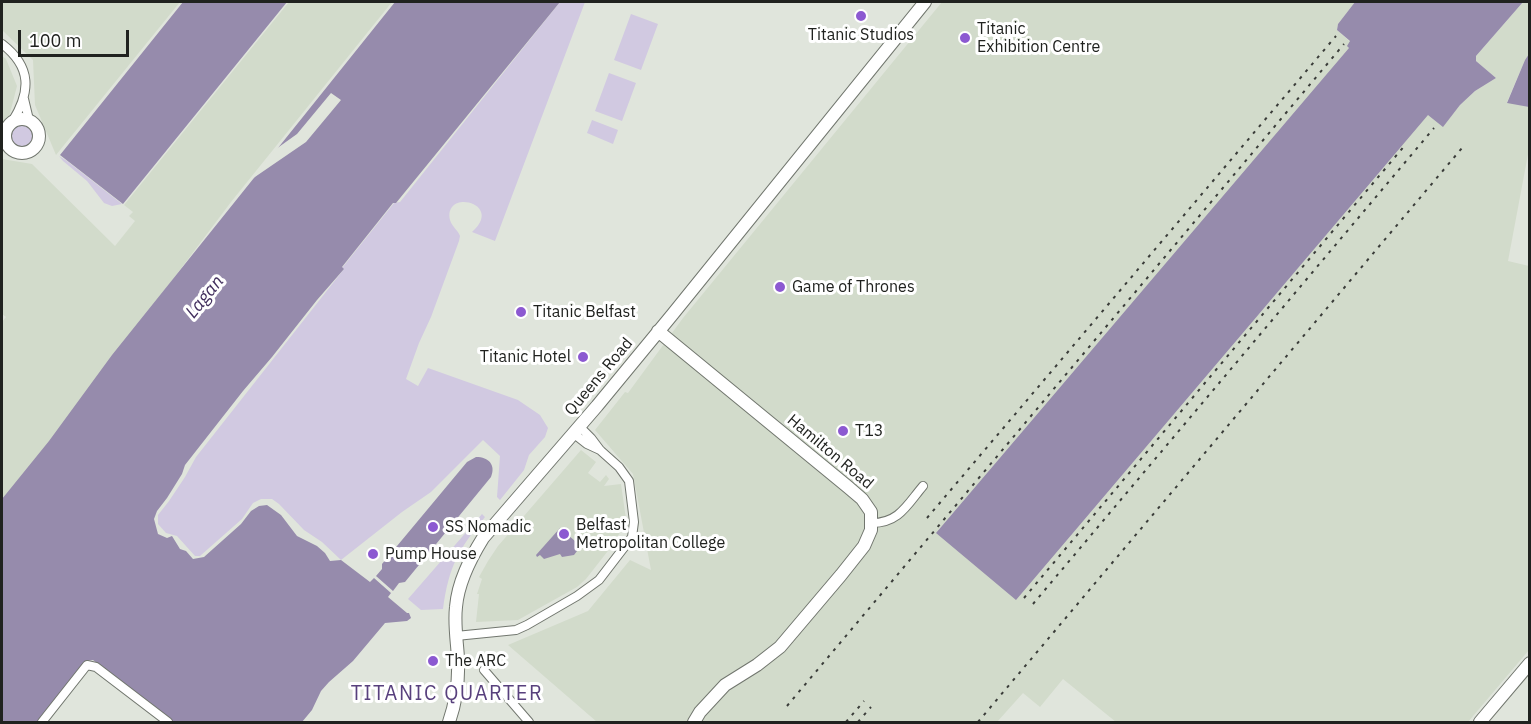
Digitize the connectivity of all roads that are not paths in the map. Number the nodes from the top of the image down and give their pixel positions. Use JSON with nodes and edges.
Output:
{"nodes":[{"id":1,"x":925,"y":2,"type":"edge"},
{"id":2,"x":2,"y":44,"type":"edge"},
{"id":3,"x":24,"y":98,"type":"junction"},
{"id":4,"x":29,"y":120,"type":"junction"},
{"id":5,"x":6,"y":129,"type":"edge"},
{"id":6,"x":6,"y":150,"type":"edge"},
{"id":7,"x":658,"y":331,"type":"junction"},
{"id":8,"x":576,"y":430,"type":"junction"},
{"id":9,"x":923,"y":486,"type":"dead end"},
{"id":10,"x":872,"y":523,"type":"junction"},
{"id":11,"x":456,"y":636,"type":"junction"},
{"id":12,"x":1530,"y":663,"type":"edge"},
{"id":13,"x":484,"y":670,"type":"dead end"},
{"id":14,"x":42,"y":723,"type":"edge"},
{"id":15,"x":168,"y":723,"type":"edge"},
{"id":16,"x":449,"y":723,"type":"edge"},
{"id":17,"x":529,"y":723,"type":"edge"},
{"id":18,"x":694,"y":723,"type":"edge"},
{"id":19,"x":1480,"y":723,"type":"edge"}],
"edges":[{"from":1,"to":7,"type":"street","name":"Queens Road"},
{"from":2,"to":3,"type":"street"},
{"from":3,"to":4,"type":"street"},
{"from":3,"to":5,"type":"street"},
{"from":4,"to":5,"type":"street"},
{"from":4,"to":6,"type":"street"},
{"from":5,"to":6,"type":"street"},
{"from":7,"to":8,"type":"street","name":"Queens Road"},
{"from":7,"to":10,"type":"street","name":"Hamilton Road"},
{"from":8,"to":11,"type":"street","name":"Queens Road"},
{"from":8,"to":11,"type":"street"},
{"from":9,"to":10,"type":"street"},
{"from":10,"to":18,"type":"street"},
{"from":11,"to":16,"type":"street","name":"Queens Road"},
{"from":12,"to":19,"type":"street"},
{"from":13,"to":17,"type":"street"},
{"from":14,"to":15,"type":"street"}]}
